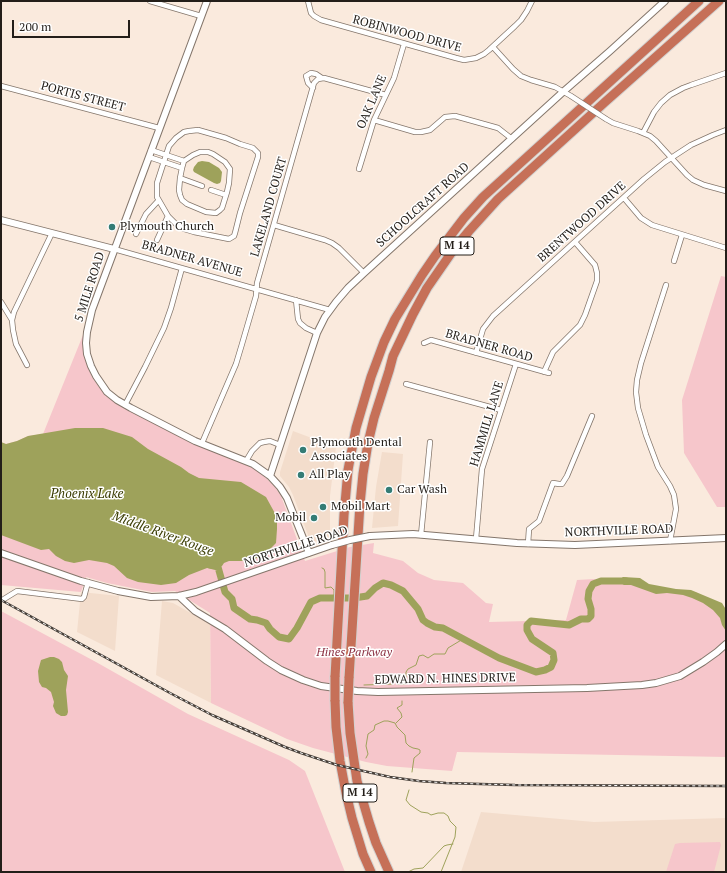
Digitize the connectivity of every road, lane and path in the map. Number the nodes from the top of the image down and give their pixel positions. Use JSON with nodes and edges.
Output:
{"nodes":[{"id":1,"x":150,"y":1,"type":"edge"},
{"id":2,"x":207,"y":1,"type":"edge"},
{"id":3,"x":308,"y":1,"type":"edge"},
{"id":4,"x":532,"y":1,"type":"edge"},
{"id":5,"x":665,"y":1,"type":"edge"},
{"id":6,"x":699,"y":1,"type":"edge"},
{"id":7,"x":719,"y":1,"type":"edge"},
{"id":8,"x":201,"y":16,"type":"junction"},
{"id":9,"x":404,"y":44,"type":"junction"},
{"id":10,"x":492,"y":47,"type":"junction"},
{"id":11,"x":726,"y":73,"type":"edge"},
{"id":12,"x":322,"y":78,"type":"junction"},
{"id":13,"x":1,"y":86,"type":"edge"},
{"id":14,"x":313,"y":88,"type":"junction"},
{"id":15,"x":564,"y":91,"type":"junction"},
{"id":16,"x":386,"y":95,"type":"junction"},
{"id":17,"x":374,"y":120,"type":"junction"},
{"id":18,"x":159,"y":128,"type":"junction"},
{"id":19,"x":726,"y":130,"type":"edge"},
{"id":20,"x":643,"y":133,"type":"junction"},
{"id":21,"x":512,"y":139,"type":"junction"},
{"id":22,"x":151,"y":150,"type":"junction"},
{"id":23,"x":166,"y":156,"type":"junction"},
{"id":24,"x":149,"y":157,"type":"junction"},
{"id":25,"x":671,"y":158,"type":"junction"},
{"id":26,"x":184,"y":161,"type":"junction"},
{"id":27,"x":164,"y":162,"type":"junction"},
{"id":28,"x":182,"y":168,"type":"junction"},
{"id":29,"x":358,"y":169,"type":"dead end"},
{"id":30,"x":180,"y":178,"type":"junction"},
{"id":31,"x":202,"y":186,"type":"dead end"},
{"id":32,"x":211,"y":190,"type":"dead end"},
{"id":33,"x":726,"y":191,"type":"edge"},
{"id":34,"x":226,"y":195,"type":"junction"},
{"id":35,"x":624,"y":198,"type":"junction"},
{"id":36,"x":158,"y":201,"type":"junction"},
{"id":37,"x":168,"y":216,"type":"junction"},
{"id":38,"x":1,"y":220,"type":"edge"},
{"id":39,"x":274,"y":225,"type":"junction"},
{"id":40,"x":52,"y":233,"type":"junction"},
{"id":41,"x":136,"y":234,"type":"dead end"},
{"id":42,"x":682,"y":235,"type":"junction"},
{"id":43,"x":157,"y":240,"type":"dead end"},
{"id":44,"x":574,"y":242,"type":"junction"},
{"id":45,"x":726,"y":248,"type":"edge"},
{"id":46,"x":114,"y":249,"type":"junction"},
{"id":47,"x":674,"y":261,"type":"dead end"},
{"id":48,"x":182,"y":268,"type":"junction"},
{"id":49,"x":364,"y":273,"type":"junction"},
{"id":50,"x":666,"y":285,"type":"dead end"},
{"id":51,"x":257,"y":289,"type":"junction"},
{"id":52,"x":296,"y":300,"type":"junction"},
{"id":53,"x":1,"y":302,"type":"edge"},
{"id":54,"x":330,"y":310,"type":"junction"},
{"id":55,"x":12,"y":320,"type":"junction"},
{"id":56,"x":317,"y":333,"type":"junction"},
{"id":57,"x":424,"y":343,"type":"dead end"},
{"id":58,"x":476,"y":353,"type":"junction"},
{"id":59,"x":516,"y":364,"type":"junction"},
{"id":60,"x":27,"y":365,"type":"dead end"},
{"id":61,"x":406,"y":384,"type":"dead end"},
{"id":62,"x":125,"y":405,"type":"junction"},
{"id":63,"x":501,"y":410,"type":"junction"},
{"id":64,"x":592,"y":416,"type":"dead end"},
{"id":65,"x":430,"y":442,"type":"dead end"},
{"id":66,"x":202,"y":443,"type":"junction"},
{"id":67,"x":280,"y":444,"type":"junction"},
{"id":68,"x":246,"y":461,"type":"junction"},
{"id":69,"x":270,"y":476,"type":"junction"},
{"id":70,"x":421,"y":535,"type":"junction"},
{"id":71,"x":726,"y":538,"type":"edge"},
{"id":72,"x":476,"y":539,"type":"junction"},
{"id":73,"x":670,"y":541,"type":"junction"},
{"id":74,"x":528,"y":544,"type":"junction"},
{"id":75,"x":1,"y":553,"type":"edge"},
{"id":76,"x":309,"y":553,"type":"junction"},
{"id":77,"x":88,"y":582,"type":"junction"},
{"id":78,"x":179,"y":596,"type":"junction"},
{"id":79,"x":4,"y":599,"type":"dead end"},
{"id":80,"x":726,"y":644,"type":"edge"},
{"id":81,"x":371,"y":872,"type":"edge"},
{"id":82,"x":389,"y":872,"type":"edge"}],
"edges":[{"from":1,"to":8,"type":"street"},
{"from":2,"to":8,"type":"street","name":"5 MILE ROAD"},
{"from":3,"to":9,"type":"street","name":"ROBINWOOD DRIVE"},
{"from":4,"to":10,"type":"street","name":"ROBINWOOD DRIVE"},
{"from":5,"to":15,"type":"street","name":"SCHOOLCRAFT ROAD"},
{"from":6,"to":81,"type":"highway","number":"M 14","bridge":true},
{"from":7,"to":82,"type":"highway","number":"M 14","bridge":true},
{"from":8,"to":18,"type":"street","name":"5 MILE ROAD"},
{"from":9,"to":10,"type":"street","name":"ROBINWOOD DRIVE"},
{"from":9,"to":16,"type":"street","name":"OAK LANE"},
{"from":10,"to":15,"type":"street"},
{"from":11,"to":20,"type":"street"},
{"from":12,"to":14,"type":"street"},
{"from":12,"to":14,"type":"street","name":"LAKELAND COURT"},
{"from":12,"to":16,"type":"street"},
{"from":13,"to":18,"type":"street","name":"PORTIS STREET"},
{"from":14,"to":39,"type":"street","name":"LAKELAND COURT"},
{"from":15,"to":20,"type":"street","bridge":true},
{"from":15,"to":21,"type":"street","name":"SCHOOLCRAFT ROAD"},
{"from":16,"to":17,"type":"street","name":"OAK LANE"},
{"from":17,"to":21,"type":"street"},
{"from":17,"to":29,"type":"street","name":"OAK LANE"},
{"from":18,"to":22,"type":"street","name":"5 MILE ROAD"},
{"from":19,"to":25,"type":"street","name":"BRENTWOOD DRIVE"},
{"from":20,"to":25,"type":"street"},
{"from":21,"to":49,"type":"street","name":"SCHOOLCRAFT ROAD"},
{"from":22,"to":23,"type":"street"},
{"from":22,"to":24,"type":"street","name":"5 MILE ROAD"},
{"from":23,"to":26,"type":"street"},
{"from":23,"to":27,"type":"street"},
{"from":23,"to":37,"type":"street"},
{"from":24,"to":27,"type":"street"},
{"from":24,"to":46,"type":"street","name":"5 MILE ROAD"},
{"from":25,"to":33,"type":"street"},
{"from":25,"to":35,"type":"street","name":"BRENTWOOD DRIVE"},
{"from":26,"to":28,"type":"street"},
{"from":26,"to":34,"type":"street"},
{"from":27,"to":28,"type":"street"},
{"from":27,"to":36,"type":"street"},
{"from":28,"to":30,"type":"street"},
{"from":30,"to":31,"type":"street"},
{"from":30,"to":34,"type":"street"},
{"from":32,"to":34,"type":"street"},
{"from":35,"to":42,"type":"street"},
{"from":35,"to":44,"type":"street","name":"BRENTWOOD DRIVE"},
{"from":36,"to":37,"type":"street"},
{"from":36,"to":41,"type":"street"},
{"from":37,"to":43,"type":"street"},
{"from":38,"to":40,"type":"street","name":"BRADNER AVENUE"},
{"from":39,"to":49,"type":"street"},
{"from":39,"to":51,"type":"street","name":"LAKELAND COURT"},
{"from":40,"to":46,"type":"street","name":"BRADNER AVENUE"},
{"from":40,"to":55,"type":"street"},
{"from":42,"to":45,"type":"street"},
{"from":42,"to":47,"type":"street"},
{"from":44,"to":58,"type":"street","name":"BRENTWOOD DRIVE"},
{"from":44,"to":59,"type":"street","name":"BRADNER ROAD"},
{"from":46,"to":48,"type":"street","name":"BRADNER AVENUE"},
{"from":46,"to":62,"type":"street","name":"5 MILE ROAD"},
{"from":48,"to":51,"type":"street","name":"BRADNER AVENUE"},
{"from":48,"to":62,"type":"street"},
{"from":49,"to":54,"type":"street","name":"SCHOOLCRAFT ROAD"},
{"from":50,"to":73,"type":"street"},
{"from":51,"to":52,"type":"street","name":"BRADNER AVENUE"},
{"from":51,"to":66,"type":"street","name":"LAKELAND COURT"},
{"from":52,"to":54,"type":"street","name":"BRADNER AVENUE"},
{"from":52,"to":56,"type":"street"},
{"from":53,"to":55,"type":"street"},
{"from":54,"to":56,"type":"street","name":"SCHOOLCRAFT ROAD"},
{"from":55,"to":60,"type":"street"},
{"from":56,"to":67,"type":"street","name":"SCHOOLCRAFT ROAD"},
{"from":57,"to":58,"type":"street","name":"BRADNER ROAD"},
{"from":58,"to":59,"type":"street","name":"BRADNER ROAD"},
{"from":59,"to":63,"type":"street","name":"HAMMILL LANE"},
{"from":61,"to":63,"type":"street"},
{"from":62,"to":66,"type":"street","name":"5 MILE ROAD"},
{"from":63,"to":72,"type":"street","name":"HAMMILL LANE"},
{"from":64,"to":74,"type":"street"},
{"from":65,"to":70,"type":"street"},
{"from":66,"to":68,"type":"street","name":"5 MILE ROAD"},
{"from":67,"to":68,"type":"street"},
{"from":67,"to":69,"type":"street","name":"SCHOOLCRAFT ROAD"},
{"from":68,"to":69,"type":"street","name":"5 MILE ROAD"},
{"from":69,"to":76,"type":"street","name":"5 MILE ROAD"},
{"from":70,"to":72,"type":"street","name":"NORTHVILLE ROAD"},
{"from":70,"to":76,"type":"street","name":"NORTHVILLE ROAD","bridge":true},
{"from":71,"to":73,"type":"street","name":"NORTHVILLE ROAD"},
{"from":72,"to":74,"type":"street","name":"NORTHVILLE ROAD"},
{"from":73,"to":74,"type":"street","name":"NORTHVILLE ROAD"},
{"from":75,"to":77,"type":"street","name":"NORTHVILLE ROAD"},
{"from":76,"to":78,"type":"street","name":"NORTHVILLE ROAD"},
{"from":77,"to":78,"type":"street","name":"NORTHVILLE ROAD"},
{"from":77,"to":79,"type":"street"},
{"from":78,"to":80,"type":"street","name":"EDWARD N. HINES DRIVE"}]}
